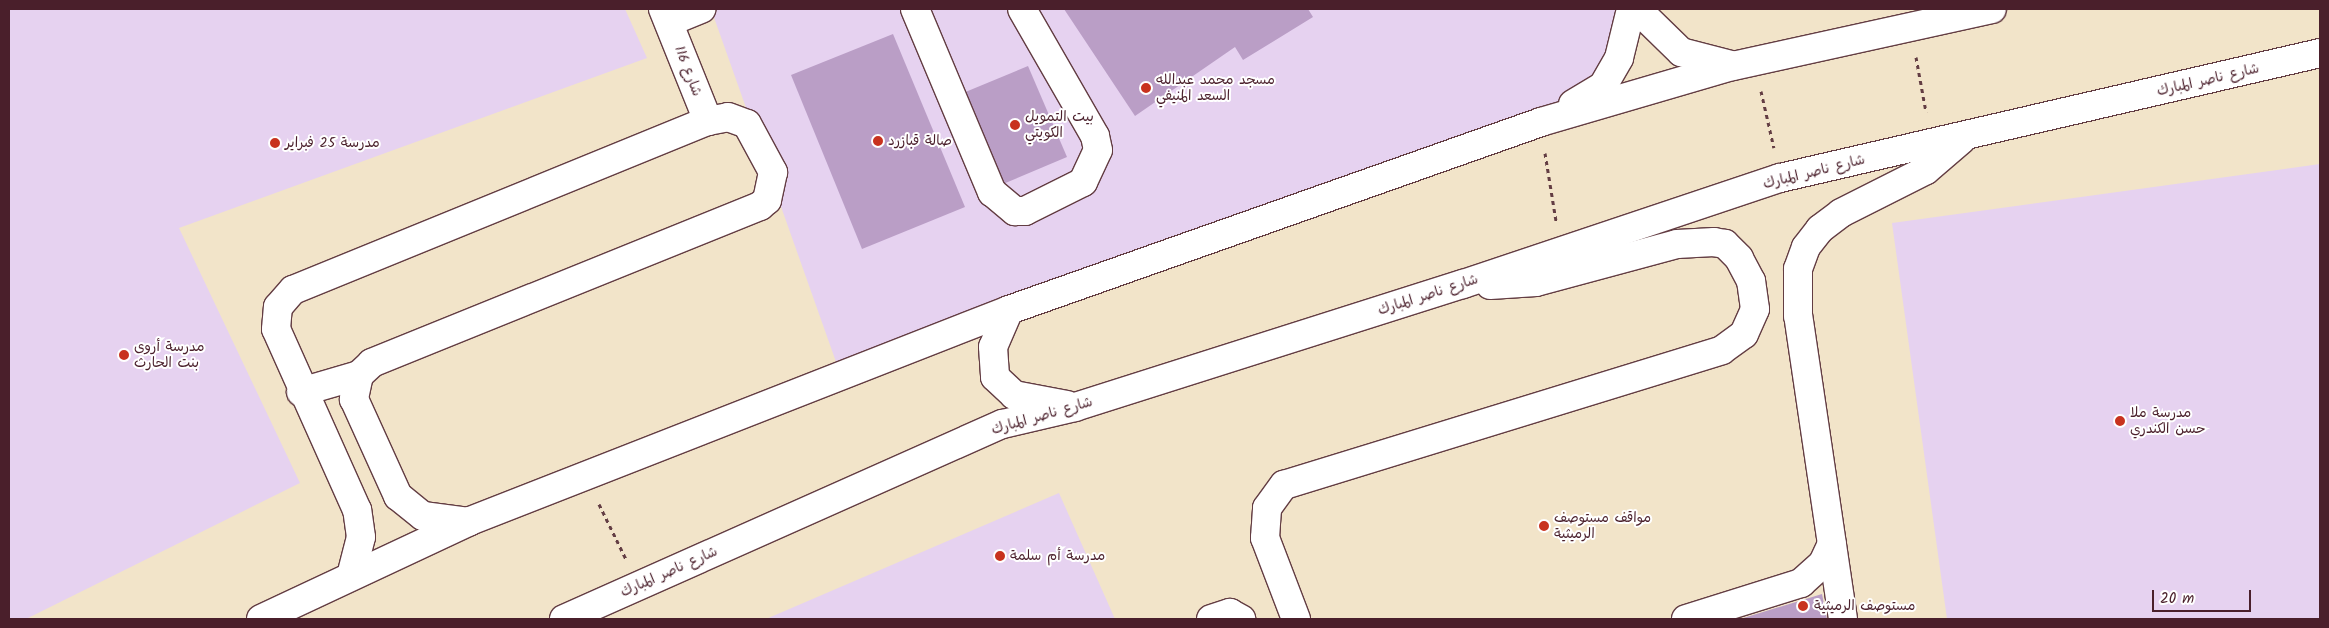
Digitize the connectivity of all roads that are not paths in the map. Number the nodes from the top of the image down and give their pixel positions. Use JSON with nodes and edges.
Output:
{"nodes":[{"id":1,"x":701,"y":9,"type":"edge"},
{"id":2,"x":915,"y":9,"type":"edge"},
{"id":3,"x":1022,"y":9,"type":"edge"},
{"id":4,"x":1630,"y":9,"type":"edge"},
{"id":5,"x":1637,"y":9,"type":"edge"},
{"id":6,"x":1992,"y":9,"type":"edge"},
{"id":7,"x":666,"y":15,"type":"edge"},
{"id":8,"x":2320,"y":53,"type":"edge"},
{"id":9,"x":1744,"y":63,"type":"junction"},
{"id":10,"x":708,"y":121,"type":"junction"},
{"id":11,"x":1541,"y":122,"type":"junction"},
{"id":12,"x":1963,"y":138,"type":"junction"},
{"id":13,"x":1463,"y":284,"type":"junction"},
{"id":14,"x":1010,"y":310,"type":"junction"},
{"id":15,"x":358,"y":375,"type":"junction"},
{"id":16,"x":301,"y":392,"type":"junction"},
{"id":17,"x":1075,"y":407,"type":"junction"},
{"id":18,"x":470,"y":521,"type":"junction"},
{"id":19,"x":1832,"y":544,"type":"junction"},
{"id":20,"x":351,"y":576,"type":"junction"},
{"id":21,"x":261,"y":619,"type":"edge"},
{"id":22,"x":564,"y":619,"type":"edge"},
{"id":23,"x":1211,"y":619,"type":"edge"},
{"id":24,"x":1241,"y":619,"type":"edge"},
{"id":25,"x":1296,"y":619,"type":"edge"},
{"id":26,"x":1686,"y":619,"type":"edge"},
{"id":27,"x":1843,"y":619,"type":"edge"}],
"edges":[{"from":1,"to":7,"type":"street","name":"شارع 116"},
{"from":2,"to":3,"type":"street"},
{"from":4,"to":11,"type":"street"},
{"from":5,"to":9,"type":"street"},
{"from":6,"to":9,"type":"street"},
{"from":7,"to":10,"type":"street","name":"شارع 116"},
{"from":8,"to":12,"type":"street","name":"شارع ناصر المبارك"},
{"from":9,"to":11,"type":"street"},
{"from":10,"to":15,"type":"street"},
{"from":10,"to":16,"type":"street"},
{"from":11,"to":14,"type":"street"},
{"from":12,"to":13,"type":"street","name":"شارع ناصر المبارك"},
{"from":12,"to":19,"type":"street"},
{"from":13,"to":17,"type":"street","name":"شارع ناصر المبارك"},
{"from":13,"to":25,"type":"street"},
{"from":14,"to":17,"type":"street"},
{"from":14,"to":18,"type":"street"},
{"from":15,"to":16,"type":"street"},
{"from":15,"to":18,"type":"street"},
{"from":16,"to":20,"type":"street"},
{"from":17,"to":22,"type":"street","name":"شارع ناصر المبارك"},
{"from":18,"to":20,"type":"street"},
{"from":19,"to":26,"type":"street"},
{"from":19,"to":27,"type":"street"},
{"from":20,"to":21,"type":"street"},
{"from":23,"to":24,"type":"street"}]}
